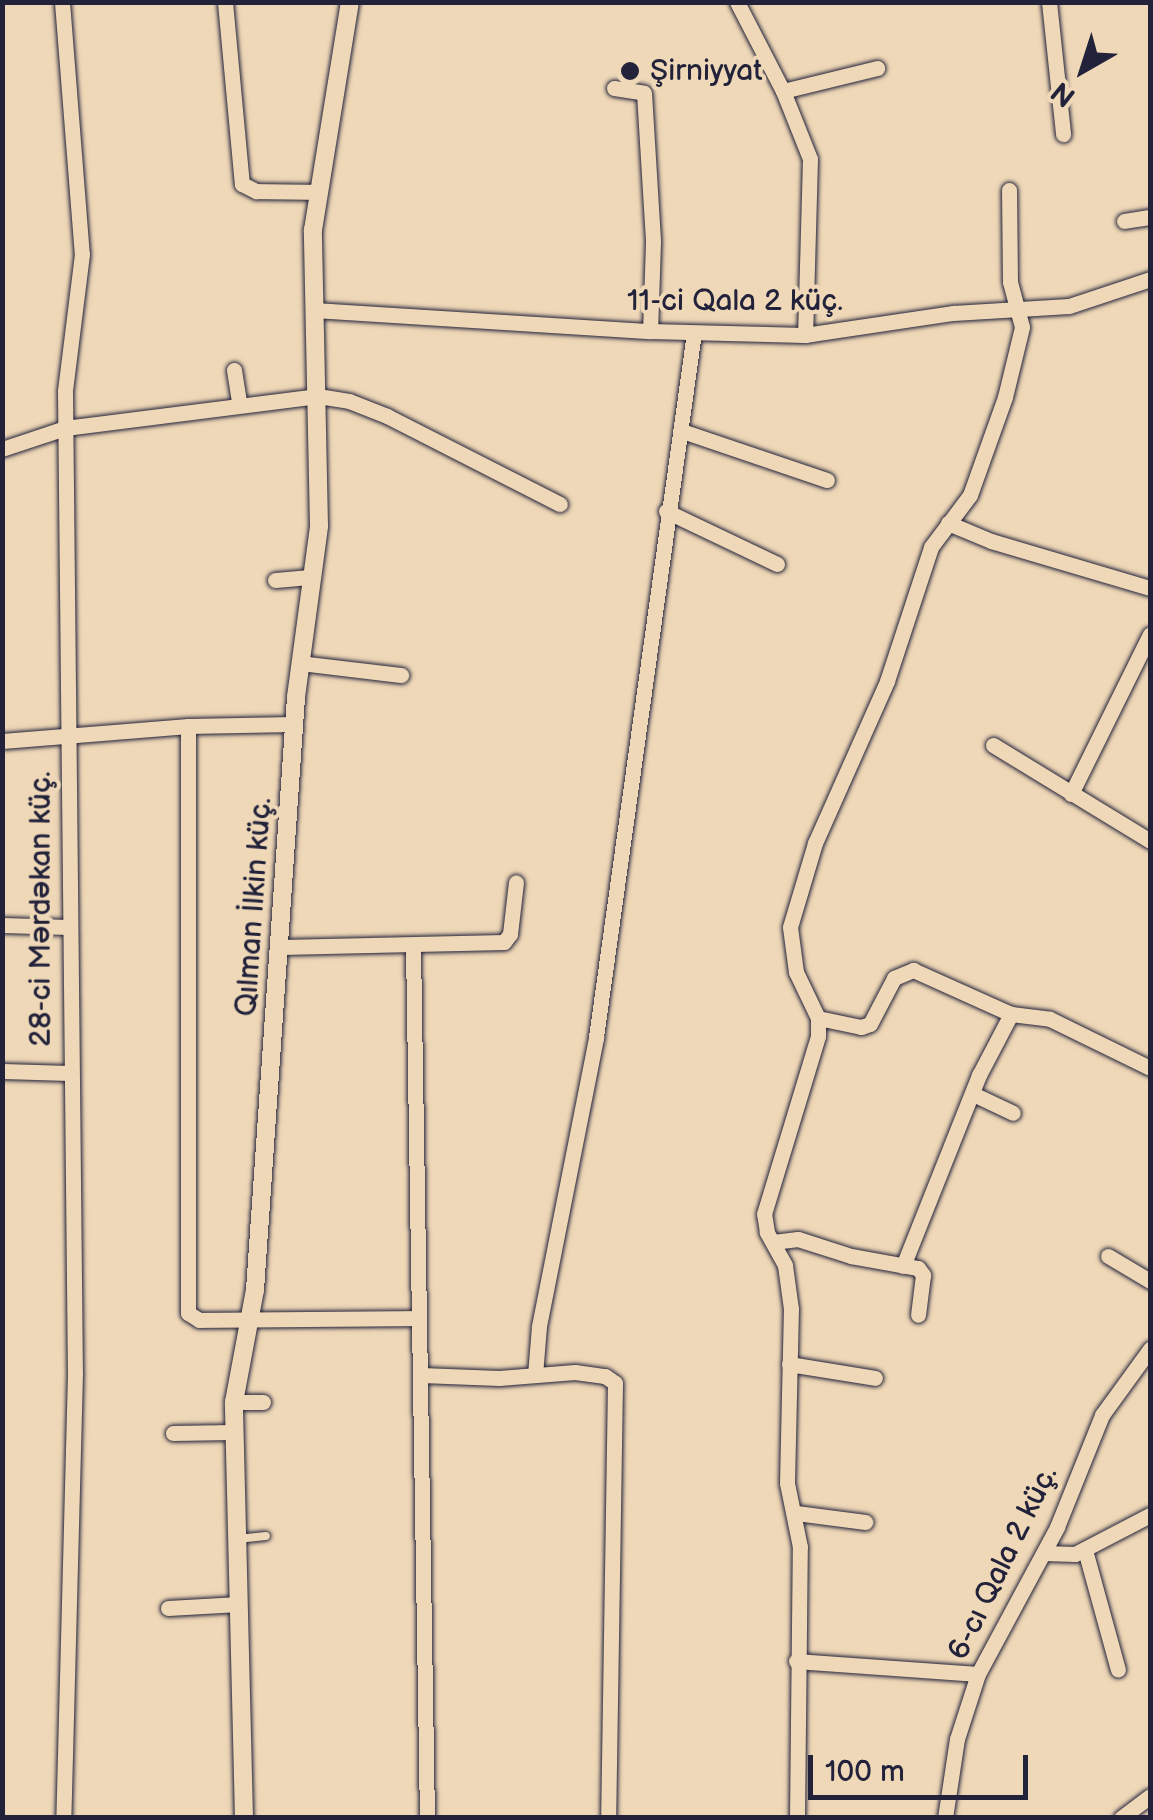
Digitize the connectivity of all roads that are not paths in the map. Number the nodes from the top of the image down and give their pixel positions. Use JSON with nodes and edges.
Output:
{"nodes":[{"id":1,"x":62,"y":2,"type":"edge"},
{"id":2,"x":226,"y":2,"type":"edge"},
{"id":3,"x":350,"y":2,"type":"edge"},
{"id":4,"x":737,"y":2,"type":"edge"},
{"id":5,"x":1050,"y":2,"type":"edge"},
{"id":6,"x":878,"y":68,"type":"dead end"},
{"id":7,"x":614,"y":88,"type":"dead end"},
{"id":8,"x":783,"y":91,"type":"junction"},
{"id":9,"x":1063,"y":134,"type":"dead end"},
{"id":10,"x":1009,"y":190,"type":"dead end"},
{"id":11,"x":320,"y":192,"type":"junction"},
{"id":12,"x":1150,"y":217,"type":"edge"},
{"id":13,"x":1124,"y":221,"type":"dead end"},
{"id":14,"x":1150,"y":279,"type":"edge"},
{"id":15,"x":1018,"y":309,"type":"junction"},
{"id":16,"x":314,"y":310,"type":"junction"},
{"id":17,"x":650,"y":331,"type":"junction"},
{"id":18,"x":694,"y":333,"type":"junction"},
{"id":19,"x":805,"y":335,"type":"junction"},
{"id":20,"x":234,"y":370,"type":"dead end"},
{"id":21,"x":318,"y":396,"type":"junction"},
{"id":22,"x":240,"y":403,"type":"junction"},
{"id":23,"x":65,"y":428,"type":"junction"},
{"id":24,"x":682,"y":431,"type":"junction"},
{"id":25,"x":2,"y":449,"type":"edge"},
{"id":26,"x":827,"y":480,"type":"dead end"},
{"id":27,"x":560,"y":504,"type":"dead end"},
{"id":28,"x":666,"y":511,"type":"junction"},
{"id":29,"x":948,"y":523,"type":"junction"},
{"id":30,"x":777,"y":564,"type":"dead end"},
{"id":31,"x":312,"y":576,"type":"junction"},
{"id":32,"x":275,"y":580,"type":"dead end"},
{"id":33,"x":1150,"y":588,"type":"edge"},
{"id":34,"x":1150,"y":634,"type":"edge"},
{"id":35,"x":300,"y":663,"type":"junction"},
{"id":36,"x":401,"y":675,"type":"dead end"},
{"id":37,"x":294,"y":724,"type":"junction"},
{"id":38,"x":188,"y":726,"type":"junction"},
{"id":39,"x":67,"y":737,"type":"junction"},
{"id":40,"x":2,"y":741,"type":"edge"},
{"id":41,"x":993,"y":745,"type":"dead end"},
{"id":42,"x":1070,"y":794,"type":"junction"},
{"id":43,"x":1150,"y":841,"type":"edge"},
{"id":44,"x":516,"y":882,"type":"dead end"},
{"id":45,"x":2,"y":925,"type":"edge"},
{"id":46,"x":69,"y":927,"type":"junction"},
{"id":47,"x":280,"y":947,"type":"junction"},
{"id":48,"x":413,"y":948,"type":"junction"},
{"id":49,"x":1011,"y":1014,"type":"junction"},
{"id":50,"x":818,"y":1018,"type":"junction"},
{"id":51,"x":1150,"y":1068,"type":"edge"},
{"id":52,"x":3,"y":1071,"type":"edge"},
{"id":53,"x":70,"y":1072,"type":"junction"},
{"id":54,"x":2,"y":1090,"type":"edge"},
{"id":55,"x":973,"y":1094,"type":"junction"},
{"id":56,"x":1014,"y":1113,"type":"dead end"},
{"id":57,"x":773,"y":1242,"type":"junction"},
{"id":58,"x":1108,"y":1256,"type":"dead end"},
{"id":59,"x":903,"y":1266,"type":"junction"},
{"id":60,"x":1150,"y":1281,"type":"edge"},
{"id":61,"x":918,"y":1316,"type":"dead end"},
{"id":62,"x":418,"y":1318,"type":"junction"},
{"id":63,"x":249,"y":1321,"type":"junction"},
{"id":64,"x":1150,"y":1348,"type":"edge"},
{"id":65,"x":789,"y":1364,"type":"junction"},
{"id":66,"x":420,"y":1375,"type":"junction"},
{"id":67,"x":535,"y":1375,"type":"junction"},
{"id":68,"x":875,"y":1378,"type":"dead end"},
{"id":69,"x":234,"y":1402,"type":"junction"},
{"id":70,"x":263,"y":1402,"type":"dead end"},
{"id":71,"x":233,"y":1432,"type":"junction"},
{"id":72,"x":173,"y":1433,"type":"dead end"},
{"id":73,"x":796,"y":1513,"type":"junction"},
{"id":74,"x":1150,"y":1515,"type":"edge"},
{"id":75,"x":864,"y":1522,"type":"dead end"},
{"id":76,"x":266,"y":1536,"type":"dead end"},
{"id":77,"x":237,"y":1539,"type":"junction"},
{"id":78,"x":1085,"y":1550,"type":"junction"},
{"id":79,"x":1044,"y":1554,"type":"junction"},
{"id":80,"x":239,"y":1604,"type":"junction"},
{"id":81,"x":168,"y":1608,"type":"dead end"},
{"id":82,"x":796,"y":1661,"type":"junction"},
{"id":83,"x":1118,"y":1670,"type":"dead end"},
{"id":84,"x":978,"y":1674,"type":"junction"},
{"id":85,"x":1150,"y":1796,"type":"edge"},
{"id":86,"x":63,"y":1818,"type":"edge"},
{"id":87,"x":244,"y":1818,"type":"edge"},
{"id":88,"x":427,"y":1818,"type":"edge"},
{"id":89,"x":608,"y":1818,"type":"edge"},
{"id":90,"x":797,"y":1818,"type":"edge"},
{"id":91,"x":946,"y":1818,"type":"edge"},
{"id":92,"x":1121,"y":1818,"type":"edge"}],
"edges":[{"from":1,"to":23,"type":"street","name":"28-ci Mərdəkan küç."},
{"from":2,"to":11,"type":"street"},
{"from":3,"to":11,"type":"street","name":"Qılman İlkin küç."},
{"from":4,"to":8,"type":"street"},
{"from":5,"to":9,"type":"street"},
{"from":6,"to":8,"type":"street"},
{"from":7,"to":17,"type":"street"},
{"from":8,"to":19,"type":"street"},
{"from":10,"to":15,"type":"street"},
{"from":11,"to":16,"type":"street","name":"Qılman İlkin küç."},
{"from":12,"to":13,"type":"street"},
{"from":14,"to":15,"type":"street","name":"11-ci Qala 2 küç."},
{"from":15,"to":19,"type":"street","name":"11-ci Qala 2 küç."},
{"from":15,"to":29,"type":"street"},
{"from":16,"to":17,"type":"street","name":"11-ci Qala 2 küç."},
{"from":16,"to":21,"type":"street","name":"Qılman İlkin küç."},
{"from":17,"to":18,"type":"street","name":"11-ci Qala 2 küç."},
{"from":18,"to":19,"type":"street","name":"11-ci Qala 2 küç."},
{"from":18,"to":24,"type":"street"},
{"from":20,"to":22,"type":"street"},
{"from":21,"to":22,"type":"street"},
{"from":21,"to":27,"type":"street"},
{"from":21,"to":31,"type":"street","name":"Qılman İlkin küç."},
{"from":22,"to":23,"type":"street"},
{"from":23,"to":25,"type":"street"},
{"from":23,"to":39,"type":"street","name":"28-ci Mərdəkan küç."},
{"from":24,"to":26,"type":"street"},
{"from":24,"to":28,"type":"street"},
{"from":28,"to":30,"type":"street"},
{"from":28,"to":67,"type":"street"},
{"from":29,"to":33,"type":"street"},
{"from":29,"to":50,"type":"street"},
{"from":31,"to":32,"type":"street"},
{"from":31,"to":35,"type":"street","name":"Qılman İlkin küç."},
{"from":34,"to":42,"type":"street"},
{"from":35,"to":36,"type":"street"},
{"from":35,"to":37,"type":"street","name":"Qılman İlkin küç."},
{"from":37,"to":38,"type":"street"},
{"from":37,"to":47,"type":"street","name":"Qılman İlkin küç."},
{"from":38,"to":39,"type":"street"},
{"from":38,"to":63,"type":"street"},
{"from":39,"to":40,"type":"street"},
{"from":39,"to":46,"type":"street","name":"28-ci Mərdəkan küç."},
{"from":41,"to":42,"type":"street"},
{"from":42,"to":43,"type":"street"},
{"from":44,"to":48,"type":"street"},
{"from":45,"to":46,"type":"street"},
{"from":46,"to":53,"type":"street","name":"28-ci Mərdəkan küç."},
{"from":47,"to":48,"type":"street"},
{"from":47,"to":63,"type":"street","name":"Qılman İlkin küç."},
{"from":48,"to":62,"type":"street"},
{"from":49,"to":50,"type":"street"},
{"from":49,"to":51,"type":"street"},
{"from":49,"to":55,"type":"street"},
{"from":50,"to":57,"type":"street"},
{"from":52,"to":53,"type":"street"},
{"from":52,"to":54,"type":"street"},
{"from":53,"to":86,"type":"street","name":"28-ci Mərdəkan küç."},
{"from":55,"to":56,"type":"street"},
{"from":55,"to":59,"type":"street"},
{"from":57,"to":59,"type":"street"},
{"from":57,"to":65,"type":"street"},
{"from":58,"to":60,"type":"street"},
{"from":59,"to":61,"type":"street"},
{"from":62,"to":63,"type":"street"},
{"from":62,"to":66,"type":"street"},
{"from":63,"to":69,"type":"street","name":"Qılman İlkin küç."},
{"from":64,"to":79,"type":"street","name":"6-cı Qala 2 küç."},
{"from":65,"to":68,"type":"street"},
{"from":65,"to":73,"type":"street"},
{"from":66,"to":67,"type":"street"},
{"from":66,"to":88,"type":"street"},
{"from":67,"to":89,"type":"street"},
{"from":69,"to":70,"type":"street"},
{"from":69,"to":71,"type":"street","name":"Qılman İlkin küç."},
{"from":71,"to":72,"type":"street"},
{"from":71,"to":77,"type":"street","name":"Qılman İlkin küç."},
{"from":73,"to":75,"type":"street"},
{"from":73,"to":82,"type":"street"},
{"from":74,"to":78,"type":"street"},
{"from":76,"to":77,"type":"lane"},
{"from":77,"to":80,"type":"street","name":"Qılman İlkin küç."},
{"from":78,"to":79,"type":"street"},
{"from":78,"to":83,"type":"street"},
{"from":79,"to":84,"type":"street","name":"6-cı Qala 2 küç."},
{"from":80,"to":81,"type":"street"},
{"from":80,"to":87,"type":"street","name":"Qılman İlkin küç."},
{"from":82,"to":84,"type":"street"},
{"from":82,"to":90,"type":"street"},
{"from":84,"to":91,"type":"street","name":"6-cı Qala 2 küç."},
{"from":85,"to":92,"type":"street"}]}
